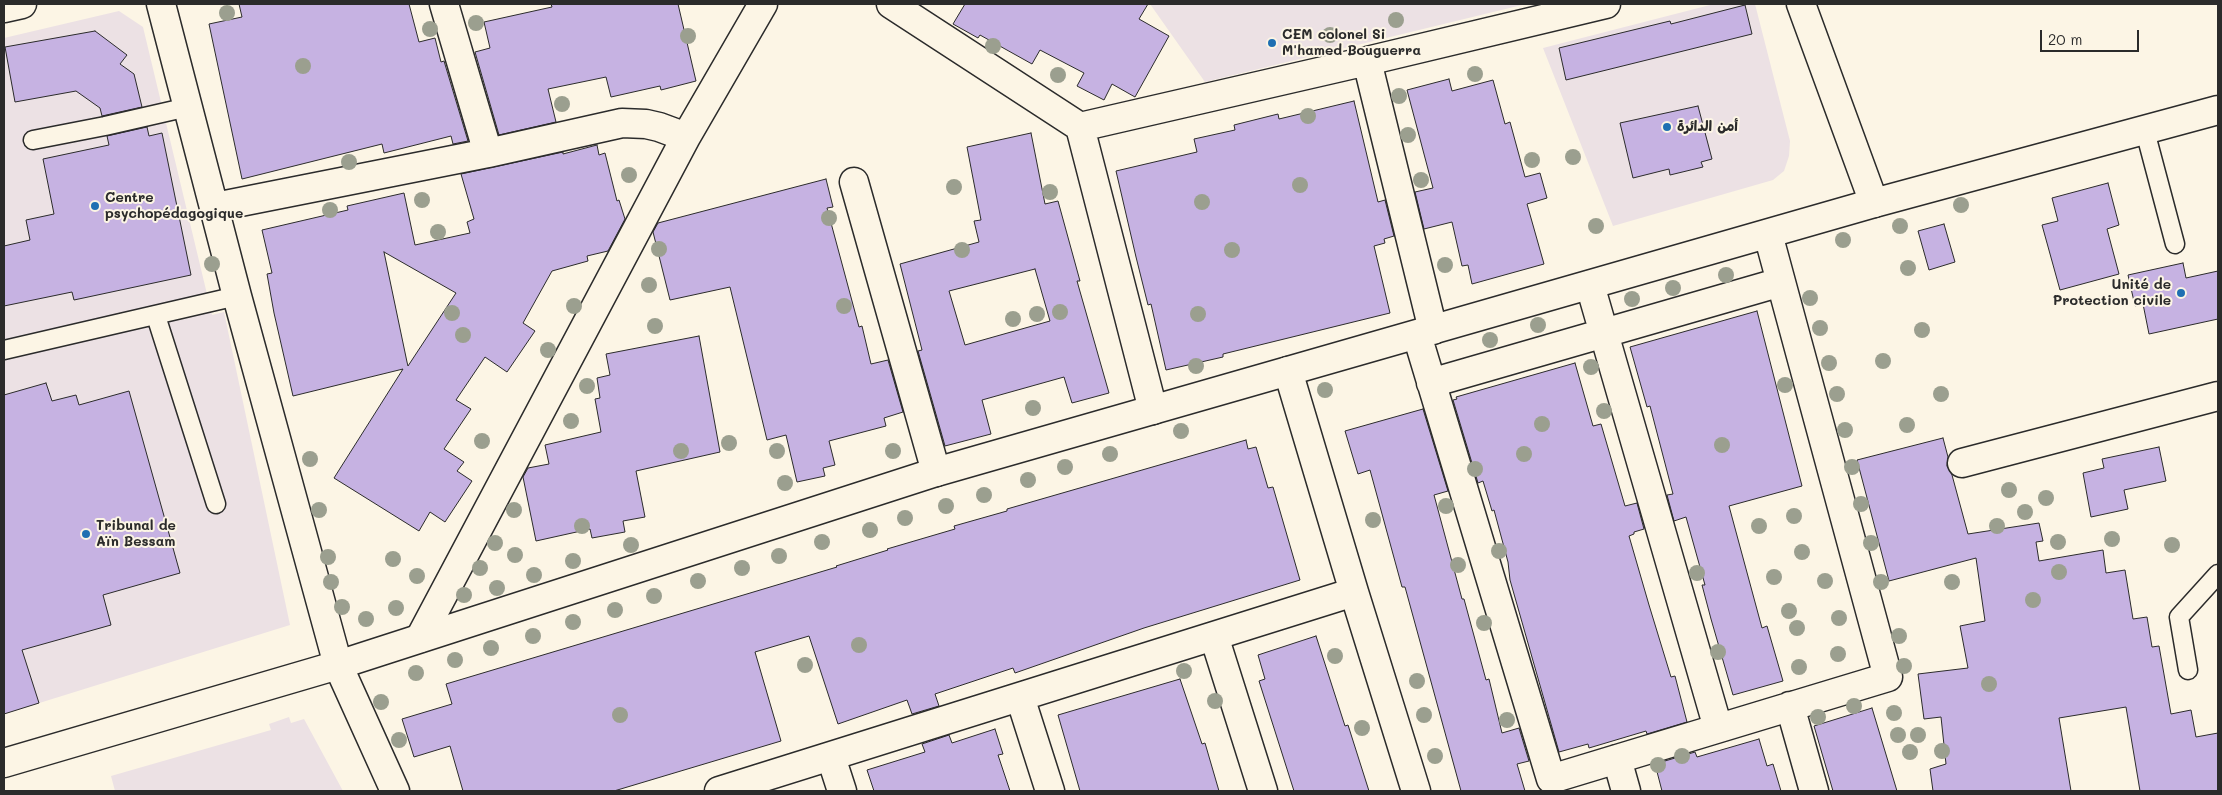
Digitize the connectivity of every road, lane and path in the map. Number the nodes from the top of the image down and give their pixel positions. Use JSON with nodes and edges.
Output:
{"nodes":[{"id":1,"x":22,"y":4,"type":"edge"},
{"id":2,"x":161,"y":4,"type":"edge"},
{"id":3,"x":444,"y":4,"type":"edge"},
{"id":4,"x":763,"y":4,"type":"edge"},
{"id":5,"x":891,"y":4,"type":"edge"},
{"id":6,"x":1606,"y":4,"type":"edge"},
{"id":7,"x":1801,"y":4,"type":"edge"},
{"id":8,"x":4,"y":8,"type":"edge"},
{"id":9,"x":1367,"y":61,"type":"junction"},
{"id":10,"x":188,"y":107,"type":"junction"},
{"id":11,"x":2218,"y":110,"type":"edge"},
{"id":12,"x":1080,"y":126,"type":"junction"},
{"id":13,"x":2145,"y":131,"type":"junction"},
{"id":14,"x":686,"y":138,"type":"junction"},
{"id":15,"x":33,"y":140,"type":"dead end"},
{"id":16,"x":488,"y":153,"type":"junction"},
{"id":17,"x":854,"y":182,"type":"dead end"},
{"id":18,"x":1874,"y":204,"type":"junction"},
{"id":19,"x":215,"y":207,"type":"junction"},
{"id":20,"x":1768,"y":234,"type":"junction"},
{"id":21,"x":2175,"y":244,"type":"dead end"},
{"id":22,"x":1781,"y":282,"type":"junction"},
{"id":23,"x":1590,"y":284,"type":"junction"},
{"id":24,"x":237,"y":296,"type":"junction"},
{"id":25,"x":156,"y":316,"type":"junction"},
{"id":26,"x":1425,"y":332,"type":"junction"},
{"id":27,"x":1603,"y":333,"type":"junction"},
{"id":28,"x":4,"y":350,"type":"edge"},
{"id":29,"x":1288,"y":371,"type":"junction"},
{"id":30,"x":1431,"y":383,"type":"junction"},
{"id":31,"x":2218,"y":396,"type":"edge"},
{"id":32,"x":1153,"y":410,"type":"junction"},
{"id":33,"x":1962,"y":463,"type":"dead end"},
{"id":34,"x":936,"y":472,"type":"junction"},
{"id":35,"x":216,"y":504,"type":"dead end"},
{"id":36,"x":2218,"y":574,"type":"edge"},
{"id":37,"x":1354,"y":592,"type":"junction"},
{"id":38,"x":1214,"y":636,"type":"junction"},
{"id":39,"x":420,"y":638,"type":"junction"},
{"id":40,"x":338,"y":665,"type":"junction"},
{"id":41,"x":2188,"y":670,"type":"dead end"},
{"id":42,"x":1020,"y":697,"type":"junction"},
{"id":43,"x":1790,"y":706,"type":"junction"},
{"id":44,"x":1718,"y":728,"type":"junction"},
{"id":45,"x":831,"y":757,"type":"junction"},
{"id":46,"x":1617,"y":759,"type":"junction"},
{"id":47,"x":4,"y":763,"type":"edge"},
{"id":48,"x":1552,"y":785,"type":"edge"},
{"id":49,"x":395,"y":791,"type":"edge"},
{"id":50,"x":719,"y":791,"type":"edge"},
{"id":51,"x":842,"y":791,"type":"edge"},
{"id":52,"x":1050,"y":791,"type":"edge"},
{"id":53,"x":1263,"y":791,"type":"edge"},
{"id":54,"x":1416,"y":791,"type":"edge"},
{"id":55,"x":1626,"y":791,"type":"edge"},
{"id":56,"x":1814,"y":791,"type":"edge"}],
"edges":[{"from":1,"to":8,"type":"street"},
{"from":2,"to":10,"type":"street"},
{"from":3,"to":16,"type":"street"},
{"from":4,"to":14,"type":"street"},
{"from":5,"to":12,"type":"street"},
{"from":6,"to":9,"type":"street"},
{"from":7,"to":18,"type":"street"},
{"from":9,"to":12,"type":"street"},
{"from":9,"to":26,"type":"street"},
{"from":10,"to":15,"type":"lane"},
{"from":10,"to":19,"type":"street"},
{"from":11,"to":13,"type":"street"},
{"from":12,"to":32,"type":"street"},
{"from":13,"to":18,"type":"street"},
{"from":13,"to":21,"type":"lane"},
{"from":14,"to":16,"type":"street"},
{"from":14,"to":39,"type":"street"},
{"from":16,"to":19,"type":"street"},
{"from":17,"to":34,"type":"street"},
{"from":18,"to":20,"type":"street"},
{"from":19,"to":24,"type":"street"},
{"from":20,"to":22,"type":"street"},
{"from":20,"to":23,"type":"street"},
{"from":22,"to":27,"type":"street"},
{"from":22,"to":43,"type":"street"},
{"from":23,"to":26,"type":"street"},
{"from":23,"to":27,"type":"street"},
{"from":24,"to":25,"type":"lane"},
{"from":24,"to":40,"type":"street"},
{"from":25,"to":28,"type":"lane"},
{"from":25,"to":35,"type":"lane"},
{"from":26,"to":29,"type":"street"},
{"from":26,"to":30,"type":"street"},
{"from":27,"to":30,"type":"street"},
{"from":27,"to":44,"type":"street"},
{"from":29,"to":32,"type":"street"},
{"from":29,"to":37,"type":"street"},
{"from":30,"to":48,"type":"street"},
{"from":31,"to":33,"type":"street"},
{"from":32,"to":34,"type":"street"},
{"from":34,"to":39,"type":"street"},
{"from":36,"to":41,"type":"lane"},
{"from":37,"to":38,"type":"street"},
{"from":37,"to":54,"type":"street"},
{"from":38,"to":42,"type":"street"},
{"from":38,"to":53,"type":"street"},
{"from":39,"to":40,"type":"street"},
{"from":40,"to":47,"type":"street"},
{"from":40,"to":49,"type":"street"},
{"from":42,"to":45,"type":"street"},
{"from":42,"to":52,"type":"street"},
{"from":43,"to":44,"type":"street"},
{"from":43,"to":56,"type":"street"},
{"from":44,"to":46,"type":"street"},
{"from":45,"to":50,"type":"street"},
{"from":45,"to":51,"type":"street"},
{"from":46,"to":48,"type":"street"},
{"from":46,"to":55,"type":"street"}]}
